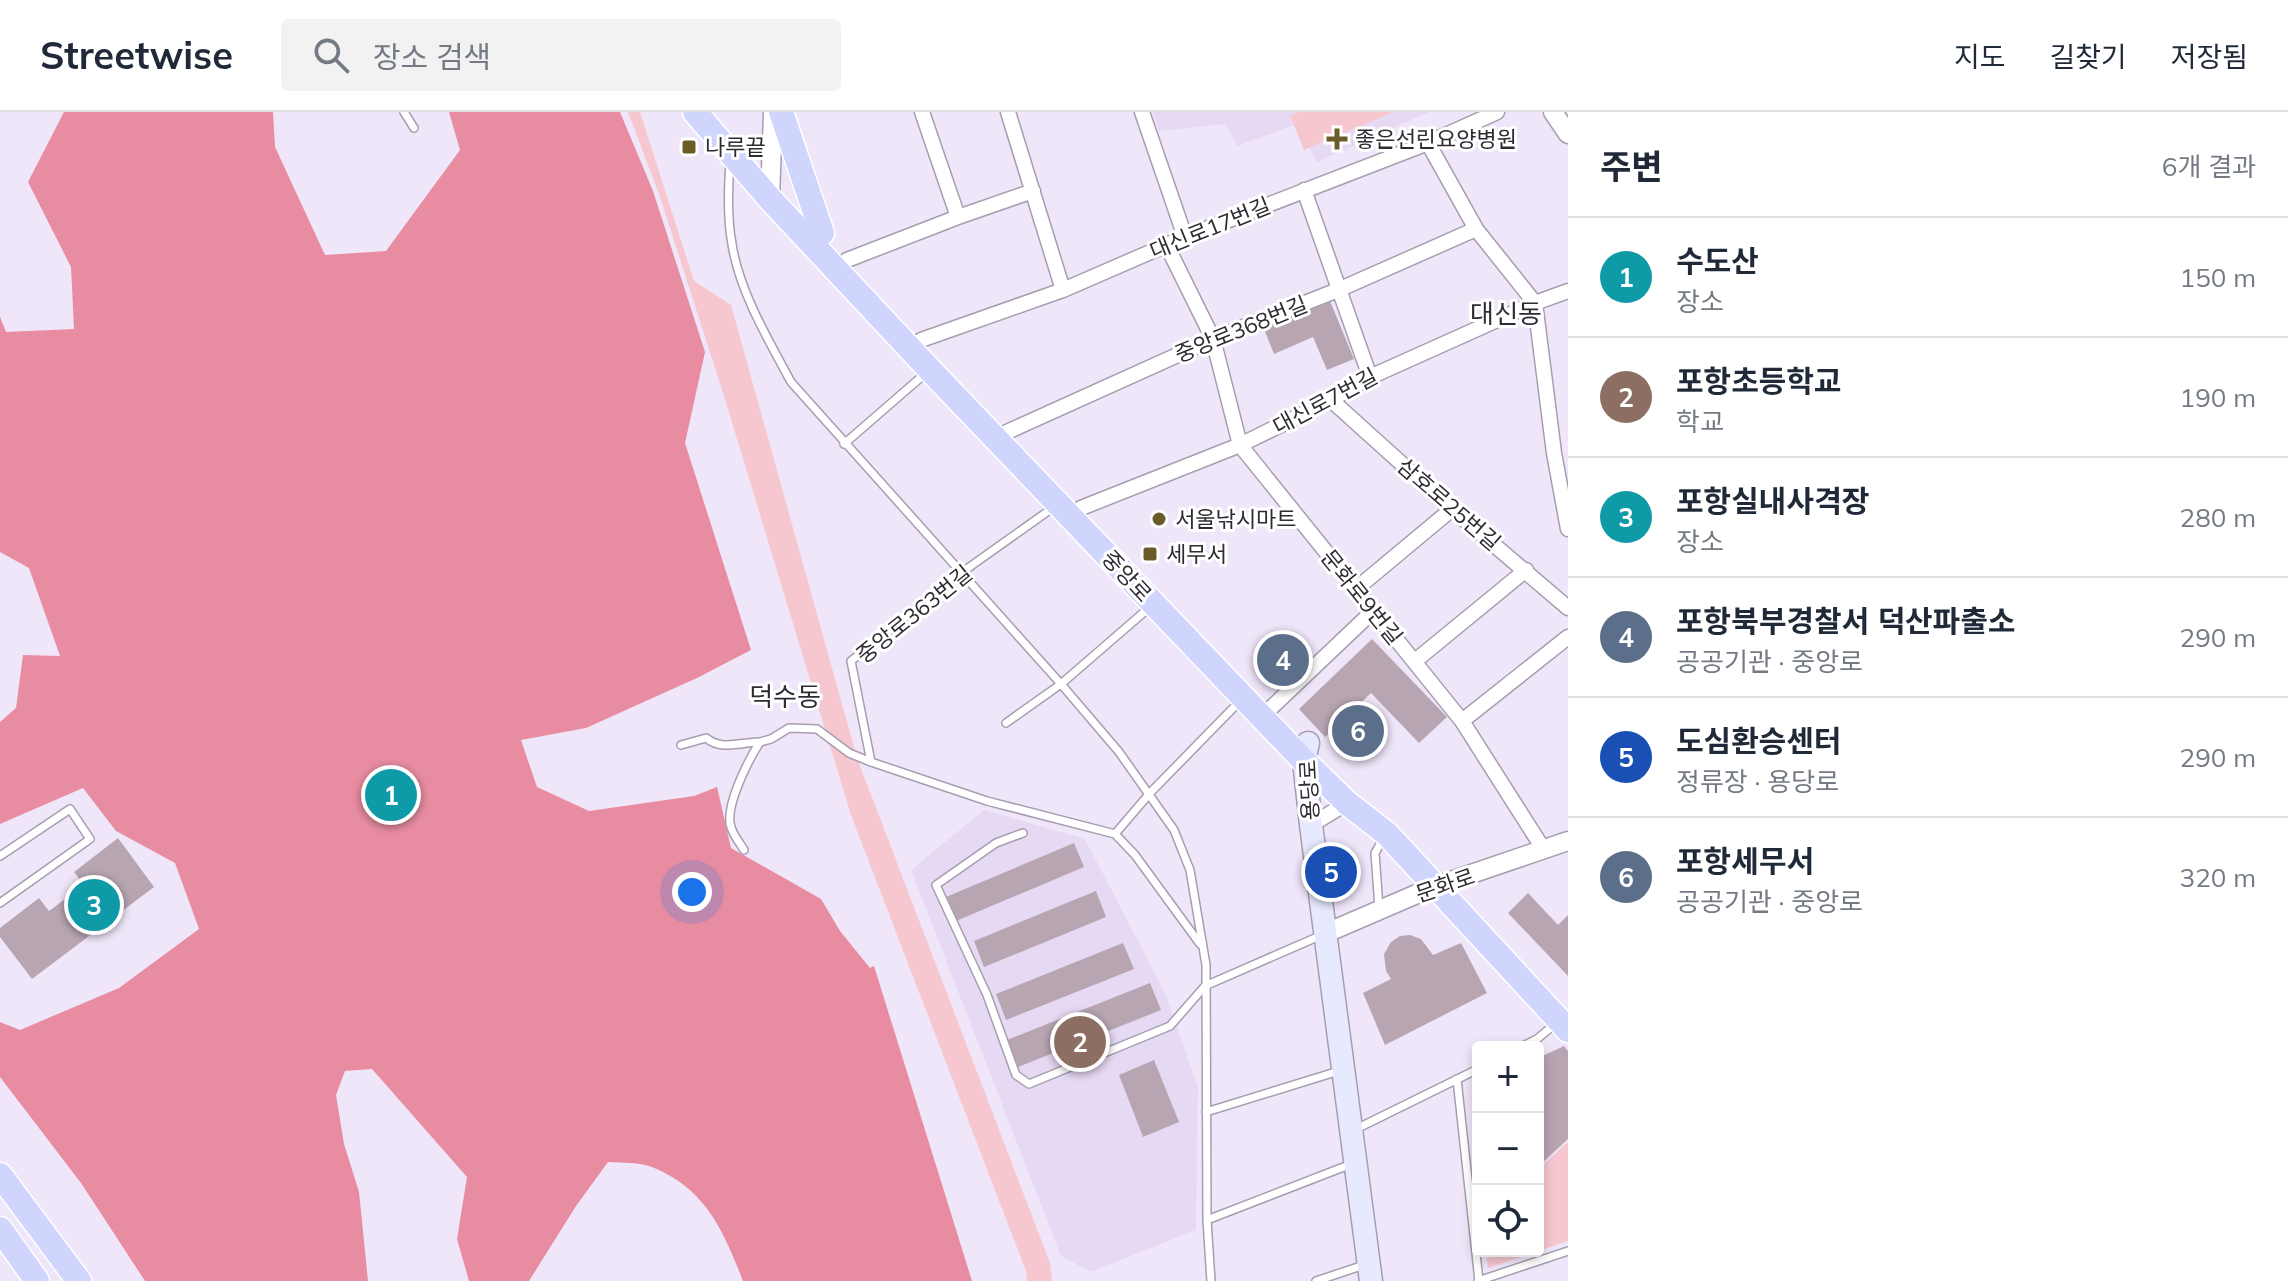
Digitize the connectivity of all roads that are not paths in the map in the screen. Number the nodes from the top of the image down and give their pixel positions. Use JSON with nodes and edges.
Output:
{"nodes":[{"id":1,"x":404,"y":112,"type":"edge"},
{"id":2,"x":695,"y":112,"type":"edge"},
{"id":3,"x":713,"y":112,"type":"edge"},
{"id":4,"x":773,"y":112,"type":"edge"},
{"id":5,"x":781,"y":112,"type":"edge"},
{"id":6,"x":922,"y":112,"type":"edge"},
{"id":7,"x":1008,"y":112,"type":"edge"},
{"id":8,"x":1142,"y":112,"type":"edge"},
{"id":9,"x":1497,"y":112,"type":"edge"},
{"id":10,"x":1553,"y":112,"type":"edge"},
{"id":11,"x":414,"y":128,"type":"dead end"},
{"id":12,"x":1568,"y":134,"type":"edge"},
{"id":13,"x":1428,"y":143,"type":"junction"},
{"id":14,"x":730,"y":155,"type":"junction"},
{"id":15,"x":770,"y":188,"type":"junction"},
{"id":16,"x":1304,"y":190,"type":"junction"},
{"id":17,"x":1033,"y":191,"type":"junction"},
{"id":18,"x":958,"y":217,"type":"junction"},
{"id":19,"x":1476,"y":229,"type":"junction"},
{"id":20,"x":822,"y":233,"type":"junction"},
{"id":21,"x":1185,"y":237,"type":"junction"},
{"id":22,"x":1167,"y":246,"type":"junction"},
{"id":23,"x":847,"y":260,"type":"junction"},
{"id":24,"x":1063,"y":290,"type":"junction"},
{"id":25,"x":1338,"y":290,"type":"junction"},
{"id":26,"x":1568,"y":291,"type":"edge"},
{"id":27,"x":1535,"y":303,"type":"junction"},
{"id":28,"x":1213,"y":339,"type":"junction"},
{"id":29,"x":921,"y":340,"type":"junction"},
{"id":30,"x":930,"y":370,"type":"junction"},
{"id":31,"x":1370,"y":377,"type":"junction"},
{"id":32,"x":1331,"y":400,"type":"junction"},
{"id":33,"x":1007,"y":432,"type":"junction"},
{"id":34,"x":844,"y":444,"type":"junction"},
{"id":35,"x":1240,"y":445,"type":"junction"},
{"id":36,"x":1070,"y":506,"type":"junction"},
{"id":37,"x":1452,"y":509,"type":"junction"},
{"id":38,"x":1568,"y":529,"type":"edge"},
{"id":39,"x":1526,"y":570,"type":"junction"},
{"id":40,"x":961,"y":573,"type":"junction"},
{"id":41,"x":1356,"y":589,"type":"junction"},
{"id":42,"x":1153,"y":604,"type":"junction"},
{"id":43,"x":1568,"y":608,"type":"edge"},
{"id":44,"x":1372,"y":612,"type":"junction"},
{"id":45,"x":1568,"y":637,"type":"edge"},
{"id":46,"x":1415,"y":661,"type":"junction"},
{"id":47,"x":1061,"y":684,"type":"junction"},
{"id":48,"x":1243,"y":697,"type":"junction"},
{"id":49,"x":1272,"y":707,"type":"junction"},
{"id":50,"x":1462,"y":721,"type":"junction"},
{"id":51,"x":1006,"y":723,"type":"dead end"},
{"id":52,"x":760,"y":742,"type":"junction"},
{"id":53,"x":681,"y":745,"type":"dead end"},
{"id":54,"x":1306,"y":752,"type":"junction"},
{"id":55,"x":871,"y":762,"type":"junction"},
{"id":56,"x":1150,"y":793,"type":"junction"},
{"id":57,"x":1347,"y":803,"type":"junction"},
{"id":58,"x":1311,"y":825,"type":"junction"},
{"id":59,"x":1023,"y":833,"type":"dead end"},
{"id":60,"x":1115,"y":834,"type":"junction"},
{"id":61,"x":1387,"y":834,"type":"junction"},
{"id":62,"x":1568,"y":841,"type":"edge"},
{"id":63,"x":744,"y":850,"type":"dead end"},
{"id":64,"x":1544,"y":850,"type":"junction"},
{"id":65,"x":0,"y":856,"type":"edge"},
{"id":66,"x":1438,"y":886,"type":"junction"},
{"id":67,"x":1,"y":899,"type":"edge"},
{"id":68,"x":1379,"y":910,"type":"junction"},
{"id":69,"x":1324,"y":934,"type":"junction"},
{"id":70,"x":1201,"y":946,"type":"junction"},
{"id":71,"x":1205,"y":986,"type":"junction"},
{"id":72,"x":1566,"y":1018,"type":"edge"},
{"id":73,"x":1533,"y":1041,"type":"edge"},
{"id":74,"x":1345,"y":1069,"type":"junction"},
{"id":75,"x":1472,"y":1072,"type":"edge"},
{"id":76,"x":1457,"y":1079,"type":"junction"},
{"id":77,"x":1206,"y":1112,"type":"junction"},
{"id":78,"x":1352,"y":1131,"type":"junction"},
{"id":79,"x":1356,"y":1162,"type":"junction"},
{"id":80,"x":0,"y":1175,"type":"edge"},
{"id":81,"x":1207,"y":1220,"type":"junction"},
{"id":82,"x":0,"y":1229,"type":"edge"},
{"id":83,"x":1568,"y":1251,"type":"edge"},
{"id":84,"x":1370,"y":1272,"type":"edge"},
{"id":85,"x":37,"y":1281,"type":"edge"},
{"id":86,"x":79,"y":1281,"type":"edge"},
{"id":87,"x":1211,"y":1281,"type":"edge"},
{"id":88,"x":1316,"y":1281,"type":"edge"},
{"id":89,"x":1479,"y":1281,"type":"edge"}],
"edges":[{"from":1,"to":11,"type":"lane"},
{"from":2,"to":14,"type":"main road","name":"중앙로"},
{"from":3,"to":15,"type":"main road","name":"중앙로"},
{"from":4,"to":15,"type":"street"},
{"from":5,"to":20,"type":"main road"},
{"from":6,"to":18,"type":"street"},
{"from":7,"to":17,"type":"street"},
{"from":8,"to":21,"type":"street"},
{"from":9,"to":13,"type":"street","name":"대신로17번길"},
{"from":10,"to":12,"type":"street"},
{"from":13,"to":16,"type":"street","name":"대신로17번길"},
{"from":13,"to":19,"type":"street"},
{"from":14,"to":15,"type":"main road","name":"중앙로"},
{"from":14,"to":34,"type":"lane"},
{"from":15,"to":20,"type":"main road","name":"중앙로"},
{"from":15,"to":30,"type":"main road","name":"중앙로"},
{"from":16,"to":21,"type":"street","name":"대신로17번길"},
{"from":16,"to":25,"type":"street"},
{"from":17,"to":18,"type":"street"},
{"from":17,"to":24,"type":"street"},
{"from":18,"to":23,"type":"street"},
{"from":19,"to":25,"type":"street","name":"중앙로368번길"},
{"from":19,"to":27,"type":"street"},
{"from":20,"to":23,"type":"main road","name":"중앙로"},
{"from":21,"to":22,"type":"street","name":"대신로17번길"},
{"from":22,"to":24,"type":"street","name":"대신로17번길"},
{"from":22,"to":28,"type":"street","name":"문화로9번길"},
{"from":23,"to":29,"type":"main road","name":"중앙로"},
{"from":24,"to":29,"type":"street","name":"대신로17번길"},
{"from":25,"to":28,"type":"street","name":"중앙로368번길"},
{"from":25,"to":31,"type":"street"},
{"from":26,"to":27,"type":"street","name":"대신로7번길"},
{"from":27,"to":31,"type":"street","name":"대신로7번길"},
{"from":27,"to":38,"type":"street"},
{"from":28,"to":33,"type":"street","name":"중앙로368번길"},
{"from":28,"to":35,"type":"street","name":"문화로9번길"},
{"from":29,"to":33,"type":"main road","name":"중앙로"},
{"from":30,"to":34,"type":"lane"},
{"from":30,"to":36,"type":"main road","name":"중앙로"},
{"from":31,"to":32,"type":"street","name":"대신로7번길"},
{"from":32,"to":35,"type":"street","name":"대신로7번길"},
{"from":32,"to":37,"type":"street","name":"삼호로25번길"},
{"from":33,"to":36,"type":"main road","name":"중앙로"},
{"from":34,"to":40,"type":"lane"},
{"from":35,"to":36,"type":"street","name":"대신로7번길"},
{"from":35,"to":41,"type":"street","name":"문화로9번길"},
{"from":36,"to":40,"type":"lane","name":"중앙로363번길"},
{"from":36,"to":42,"type":"main road","name":"중앙로"},
{"from":36,"to":49,"type":"main road","name":"중앙로"},
{"from":37,"to":39,"type":"street","name":"삼호로25번길"},
{"from":37,"to":41,"type":"street"},
{"from":39,"to":43,"type":"street","name":"삼호로25번길"},
{"from":39,"to":46,"type":"street"},
{"from":40,"to":47,"type":"lane"},
{"from":40,"to":55,"type":"lane","name":"중앙로363번길"},
{"from":41,"to":44,"type":"street","name":"문화로9번길"},
{"from":42,"to":47,"type":"lane"},
{"from":42,"to":48,"type":"main road","name":"중앙로"},
{"from":44,"to":46,"type":"street","name":"문화로9번길"},
{"from":44,"to":49,"type":"street"},
{"from":45,"to":50,"type":"street"},
{"from":46,"to":50,"type":"street","name":"문화로9번길"},
{"from":47,"to":51,"type":"lane"},
{"from":47,"to":56,"type":"lane"},
{"from":48,"to":54,"type":"main road","name":"중앙로"},
{"from":48,"to":56,"type":"lane"},
{"from":49,"to":54,"type":"main road","name":"중앙로"},
{"from":50,"to":64,"type":"street","name":"문화로9번길"},
{"from":52,"to":53,"type":"lane"},
{"from":52,"to":55,"type":"lane"},
{"from":52,"to":63,"type":"lane"},
{"from":54,"to":57,"type":"main road","name":"중앙로"},
{"from":54,"to":58,"type":"main road","name":"용당로"},
{"from":54,"to":66,"type":"main road","name":"중앙로"},
{"from":55,"to":60,"type":"lane"},
{"from":56,"to":60,"type":"lane"},
{"from":56,"to":70,"type":"lane"},
{"from":57,"to":58,"type":"street"},
{"from":57,"to":61,"type":"main road","name":"중앙로"},
{"from":58,"to":69,"type":"main road","name":"용당로"},
{"from":59,"to":71,"type":"lane"},
{"from":60,"to":70,"type":"lane"},
{"from":61,"to":66,"type":"main road","name":"중앙로"},
{"from":61,"to":68,"type":"lane"},
{"from":62,"to":64,"type":"street","name":"문화로"},
{"from":64,"to":66,"type":"street","name":"문화로"},
{"from":65,"to":67,"type":"lane"},
{"from":66,"to":68,"type":"street","name":"문화로"},
{"from":66,"to":72,"type":"main road","name":"중앙로"},
{"from":68,"to":69,"type":"street","name":"문화로"},
{"from":69,"to":71,"type":"lane"},
{"from":69,"to":74,"type":"main road","name":"용당로"},
{"from":70,"to":71,"type":"lane"},
{"from":71,"to":77,"type":"lane"},
{"from":72,"to":73,"type":"lane"},
{"from":74,"to":77,"type":"lane"},
{"from":74,"to":78,"type":"main road","name":"용당로"},
{"from":75,"to":76,"type":"lane"},
{"from":76,"to":78,"type":"lane"},
{"from":76,"to":89,"type":"lane"},
{"from":77,"to":81,"type":"lane"},
{"from":78,"to":79,"type":"main road","name":"용당로"},
{"from":79,"to":81,"type":"lane"},
{"from":79,"to":84,"type":"main road","name":"용당로"},
{"from":80,"to":86,"type":"main road"},
{"from":81,"to":87,"type":"lane"},
{"from":82,"to":85,"type":"main road"},
{"from":83,"to":89,"type":"lane"},
{"from":84,"to":88,"type":"lane","name":"용당로"}]}
